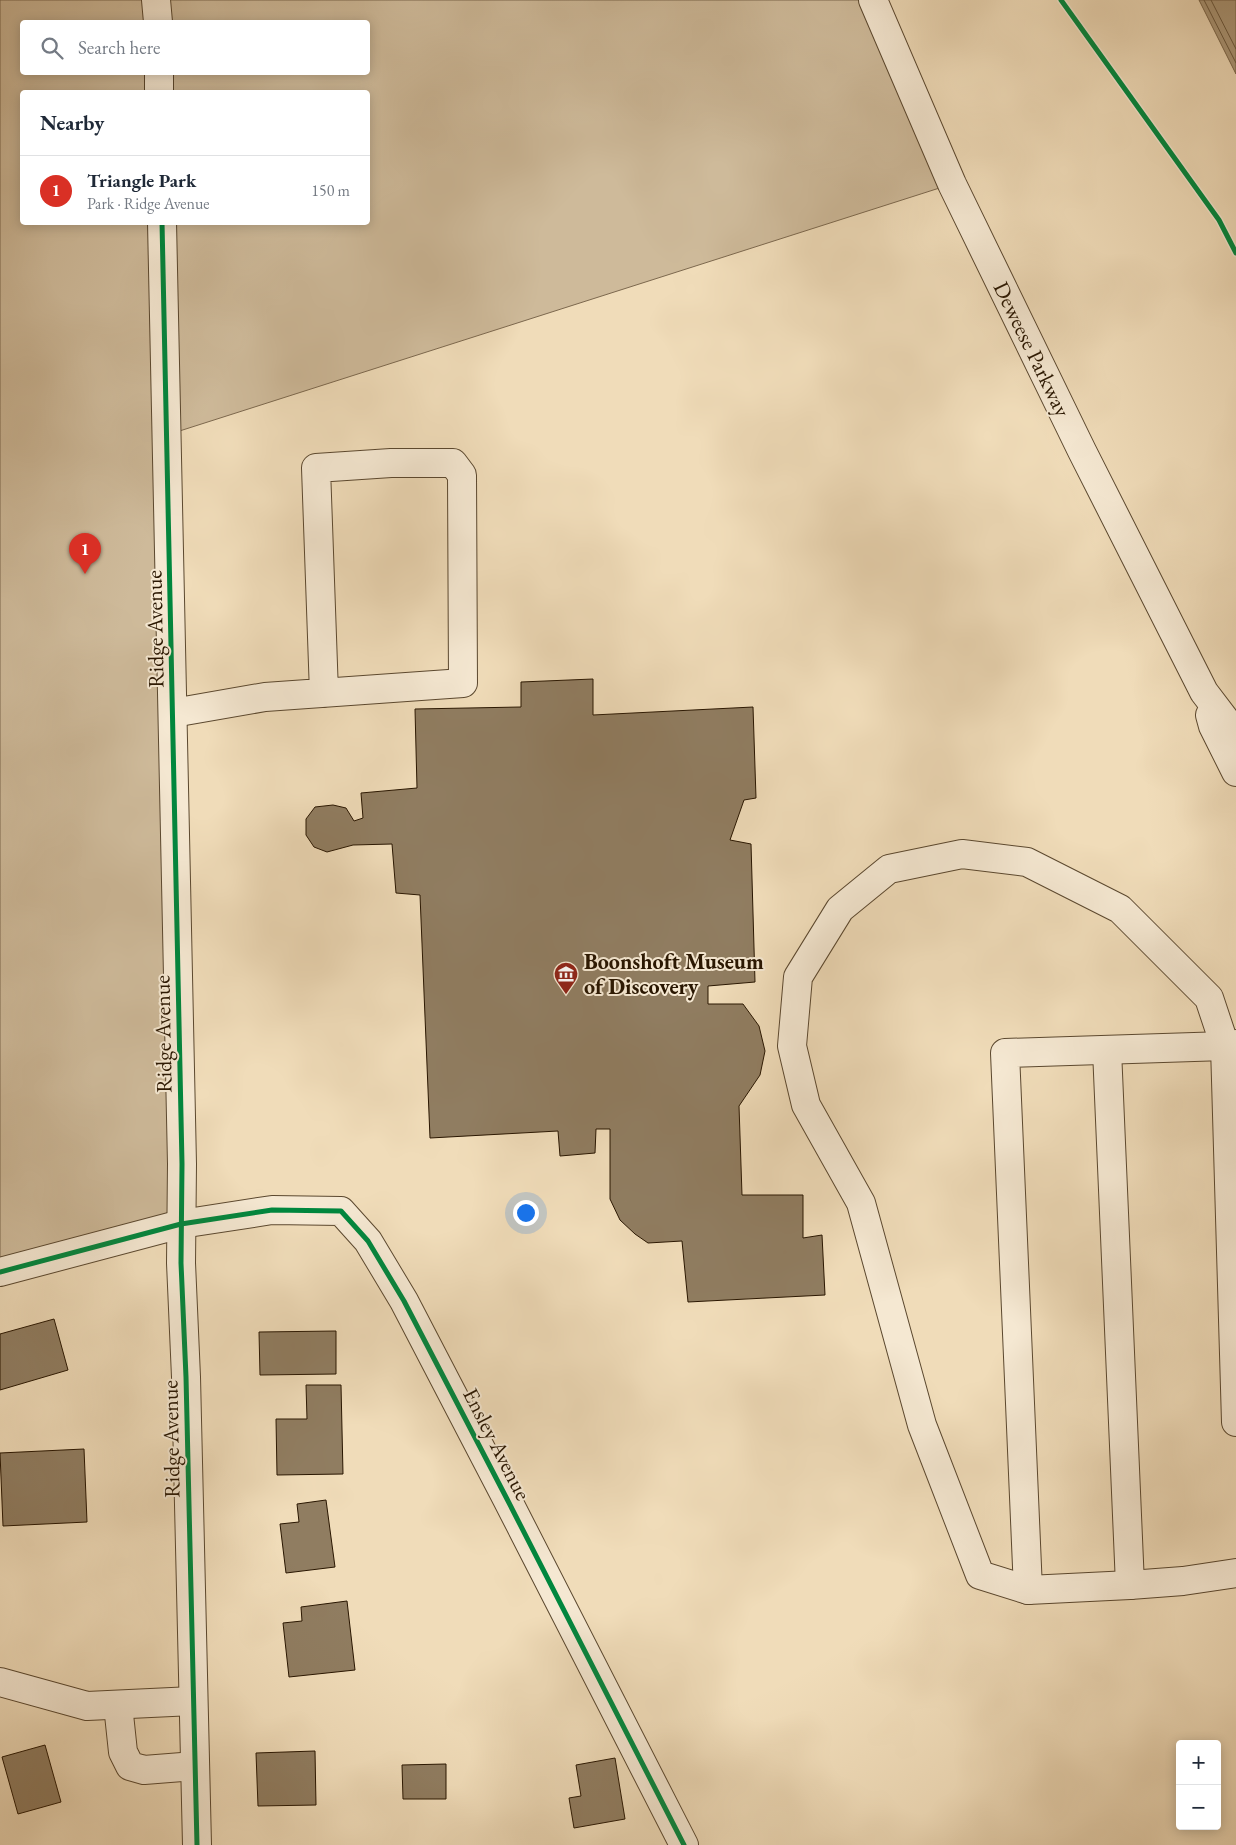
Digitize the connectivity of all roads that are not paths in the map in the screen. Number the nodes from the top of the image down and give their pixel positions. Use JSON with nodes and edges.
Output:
{"nodes":[{"id":1,"x":156,"y":0,"type":"edge"},
{"id":2,"x":873,"y":0,"type":"edge"},
{"id":3,"x":158,"y":20,"type":"edge"},
{"id":4,"x":159,"y":75,"type":"edge"},
{"id":5,"x":159,"y":90,"type":"edge"},
{"id":6,"x":162,"y":225,"type":"edge"},
{"id":7,"x":1204,"y":692,"type":"junction"},
{"id":8,"x":324,"y":693,"type":"junction"},
{"id":9,"x":173,"y":713,"type":"junction"},
{"id":10,"x":1236,"y":734,"type":"edge"},
{"id":11,"x":1236,"y":772,"type":"edge"},
{"id":12,"x":1230,"y":1045,"type":"edge"},
{"id":13,"x":1107,"y":1050,"type":"junction"},
{"id":14,"x":181,"y":1224,"type":"junction"},
{"id":15,"x":0,"y":1272,"type":"edge"},
{"id":16,"x":1236,"y":1422,"type":"edge"},
{"id":17,"x":1236,"y":1573,"type":"edge"},
{"id":18,"x":1130,"y":1585,"type":"junction"},
{"id":19,"x":1028,"y":1590,"type":"junction"},
{"id":20,"x":0,"y":1682,"type":"edge"},
{"id":21,"x":193,"y":1701,"type":"junction"},
{"id":22,"x":118,"y":1705,"type":"junction"},
{"id":23,"x":195,"y":1766,"type":"junction"},
{"id":24,"x":197,"y":1845,"type":"edge"},
{"id":25,"x":684,"y":1845,"type":"edge"}],
"edges":[{"from":1,"to":3,"type":"street"},
{"from":2,"to":7,"type":"street","name":"Deweese Parkway"},
{"from":4,"to":5,"type":"street"},
{"from":6,"to":9,"type":"street","name":"Ridge Avenue"},
{"from":7,"to":10,"type":"street","name":"Deweese Parkway"},
{"from":7,"to":11,"type":"street","name":"Deweese Parkway"},
{"from":8,"to":8,"type":"street"},
{"from":8,"to":9,"type":"street"},
{"from":9,"to":14,"type":"street","name":"Ridge Avenue"},
{"from":12,"to":13,"type":"street"},
{"from":12,"to":16,"type":"street"},
{"from":12,"to":19,"type":"street"},
{"from":13,"to":18,"type":"street"},
{"from":13,"to":19,"type":"street"},
{"from":14,"to":15,"type":"street","name":"Ensley Avenue"},
{"from":14,"to":21,"type":"street","name":"Ridge Avenue"},
{"from":14,"to":25,"type":"street","name":"Ensley Avenue"},
{"from":17,"to":18,"type":"street"},
{"from":18,"to":19,"type":"street"},
{"from":20,"to":22,"type":"street"},
{"from":21,"to":22,"type":"street"},
{"from":21,"to":23,"type":"street","name":"Ridge Avenue"},
{"from":22,"to":23,"type":"street"},
{"from":23,"to":24,"type":"street","name":"Ridge Avenue"}]}
